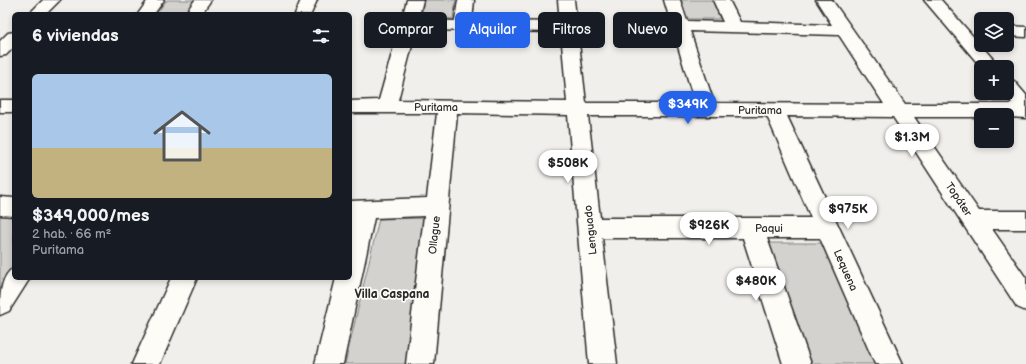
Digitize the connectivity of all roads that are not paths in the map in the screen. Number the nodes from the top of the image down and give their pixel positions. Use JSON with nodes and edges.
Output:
{"nodes":[{"id":1,"x":52,"y":0,"type":"edge"},
{"id":2,"x":156,"y":0,"type":"edge"},
{"id":3,"x":202,"y":0,"type":"edge"},
{"id":4,"x":310,"y":0,"type":"edge"},
{"id":5,"x":415,"y":0,"type":"edge"},
{"id":6,"x":466,"y":0,"type":"edge"},
{"id":7,"x":566,"y":0,"type":"edge"},
{"id":8,"x":672,"y":0,"type":"edge"},
{"id":9,"x":721,"y":0,"type":"edge"},
{"id":10,"x":824,"y":0,"type":"edge"},
{"id":11,"x":932,"y":0,"type":"edge"},
{"id":12,"x":39,"y":12,"type":"edge"},
{"id":13,"x":147,"y":12,"type":"edge"},
{"id":14,"x":194,"y":12,"type":"edge"},
{"id":15,"x":304,"y":12,"type":"edge"},
{"id":16,"x":412,"y":12,"type":"edge"},
{"id":17,"x":464,"y":12,"type":"edge"},
{"id":18,"x":567,"y":12,"type":"edge"},
{"id":19,"x":676,"y":12,"type":"edge"},
{"id":20,"x":682,"y":26,"type":"edge"},
{"id":21,"x":734,"y":28,"type":"junction"},
{"id":22,"x":682,"y":29,"type":"edge"},
{"id":23,"x":843,"y":30,"type":"junction"},
{"id":24,"x":0,"y":31,"type":"edge"},
{"id":25,"x":12,"y":31,"type":"edge"},
{"id":26,"x":959,"y":31,"type":"junction"},
{"id":27,"x":974,"y":31,"type":"edge"},
{"id":28,"x":1014,"y":32,"type":"edge"},
{"id":29,"x":1026,"y":32,"type":"edge"},
{"id":30,"x":12,"y":39,"type":"edge"},
{"id":31,"x":403,"y":48,"type":"edge"},
{"id":32,"x":571,"y":48,"type":"edge"},
{"id":33,"x":0,"y":51,"type":"edge"},
{"id":34,"x":985,"y":60,"type":"edge"},
{"id":35,"x":1014,"y":93,"type":"edge"},
{"id":36,"x":0,"y":106,"type":"edge"},
{"id":37,"x":12,"y":106,"type":"edge"},
{"id":38,"x":448,"y":106,"type":"junction"},
{"id":39,"x":352,"y":107,"type":"edge"},
{"id":40,"x":387,"y":107,"type":"junction"},
{"id":41,"x":1026,"y":107,"type":"edge"},
{"id":42,"x":578,"y":109,"type":"junction"},
{"id":43,"x":707,"y":110,"type":"junction"},
{"id":44,"x":774,"y":110,"type":"junction"},
{"id":45,"x":898,"y":110,"type":"junction"},
{"id":46,"x":1026,"y":111,"type":"edge"},
{"id":47,"x":0,"y":206,"type":"edge"},
{"id":48,"x":12,"y":207,"type":"edge"},
{"id":49,"x":436,"y":207,"type":"junction"},
{"id":50,"x":357,"y":210,"type":"edge"},
{"id":51,"x":974,"y":220,"type":"junction"},
{"id":52,"x":1026,"y":220,"type":"edge"},
{"id":53,"x":590,"y":228,"type":"junction"},
{"id":54,"x":752,"y":228,"type":"junction"},
{"id":55,"x":827,"y":228,"type":"junction"},
{"id":56,"x":352,"y":254,"type":"edge"},
{"id":57,"x":16,"y":280,"type":"edge"},
{"id":58,"x":183,"y":280,"type":"edge"},
{"id":59,"x":349,"y":280,"type":"edge"},
{"id":60,"x":1026,"y":299,"type":"edge"},
{"id":61,"x":0,"y":303,"type":"edge"},
{"id":62,"x":146,"y":364,"type":"edge"},
{"id":63,"x":329,"y":364,"type":"edge"},
{"id":64,"x":420,"y":364,"type":"edge"},
{"id":65,"x":603,"y":364,"type":"edge"},
{"id":66,"x":797,"y":364,"type":"edge"},
{"id":67,"x":889,"y":364,"type":"edge"}],
"edges":[{"from":1,"to":12,"type":"street"},
{"from":2,"to":13,"type":"street"},
{"from":3,"to":14,"type":"street"},
{"from":4,"to":15,"type":"street"},
{"from":5,"to":16,"type":"street"},
{"from":6,"to":17,"type":"street"},
{"from":7,"to":18,"type":"street","name":"Lenguado"},
{"from":8,"to":19,"type":"street"},
{"from":9,"to":21,"type":"street"},
{"from":10,"to":23,"type":"street","name":"Topáter"},
{"from":11,"to":26,"type":"street"},
{"from":20,"to":21,"type":"street"},
{"from":21,"to":23,"type":"street"},
{"from":22,"to":43,"type":"street"},
{"from":23,"to":45,"type":"street","name":"Topáter"},
{"from":24,"to":25,"type":"street"},
{"from":26,"to":27,"type":"street"},
{"from":26,"to":34,"type":"street"},
{"from":28,"to":29,"type":"street"},
{"from":30,"to":33,"type":"street"},
{"from":31,"to":40,"type":"street"},
{"from":32,"to":42,"type":"street","name":"Lenguado"},
{"from":35,"to":41,"type":"street"},
{"from":36,"to":37,"type":"street"},
{"from":38,"to":40,"type":"street","name":"Puritama"},
{"from":38,"to":42,"type":"street","name":"Puritama"},
{"from":38,"to":49,"type":"street","name":"Ollague"},
{"from":39,"to":40,"type":"street","name":"Puritama"},
{"from":42,"to":43,"type":"street","name":"Puritama"},
{"from":42,"to":53,"type":"street","name":"Lenguado"},
{"from":43,"to":44,"type":"street","name":"Puritama"},
{"from":44,"to":45,"type":"street","name":"Puritama"},
{"from":44,"to":55,"type":"street","name":"Lequena"},
{"from":45,"to":46,"type":"street","name":"Puritama"},
{"from":45,"to":51,"type":"street","name":"Topáter"},
{"from":47,"to":48,"type":"street"},
{"from":49,"to":50,"type":"street"},
{"from":49,"to":64,"type":"street","name":"Ollague"},
{"from":50,"to":56,"type":"street"},
{"from":51,"to":52,"type":"street"},
{"from":51,"to":60,"type":"street","name":"Topáter"},
{"from":53,"to":54,"type":"street","name":"Paqui"},
{"from":53,"to":65,"type":"street","name":"Lenguado"},
{"from":54,"to":55,"type":"street","name":"Paqui"},
{"from":54,"to":66,"type":"street"},
{"from":55,"to":67,"type":"street","name":"Lequena"},
{"from":57,"to":61,"type":"street"},
{"from":58,"to":62,"type":"street"},
{"from":59,"to":63,"type":"street"}]}
